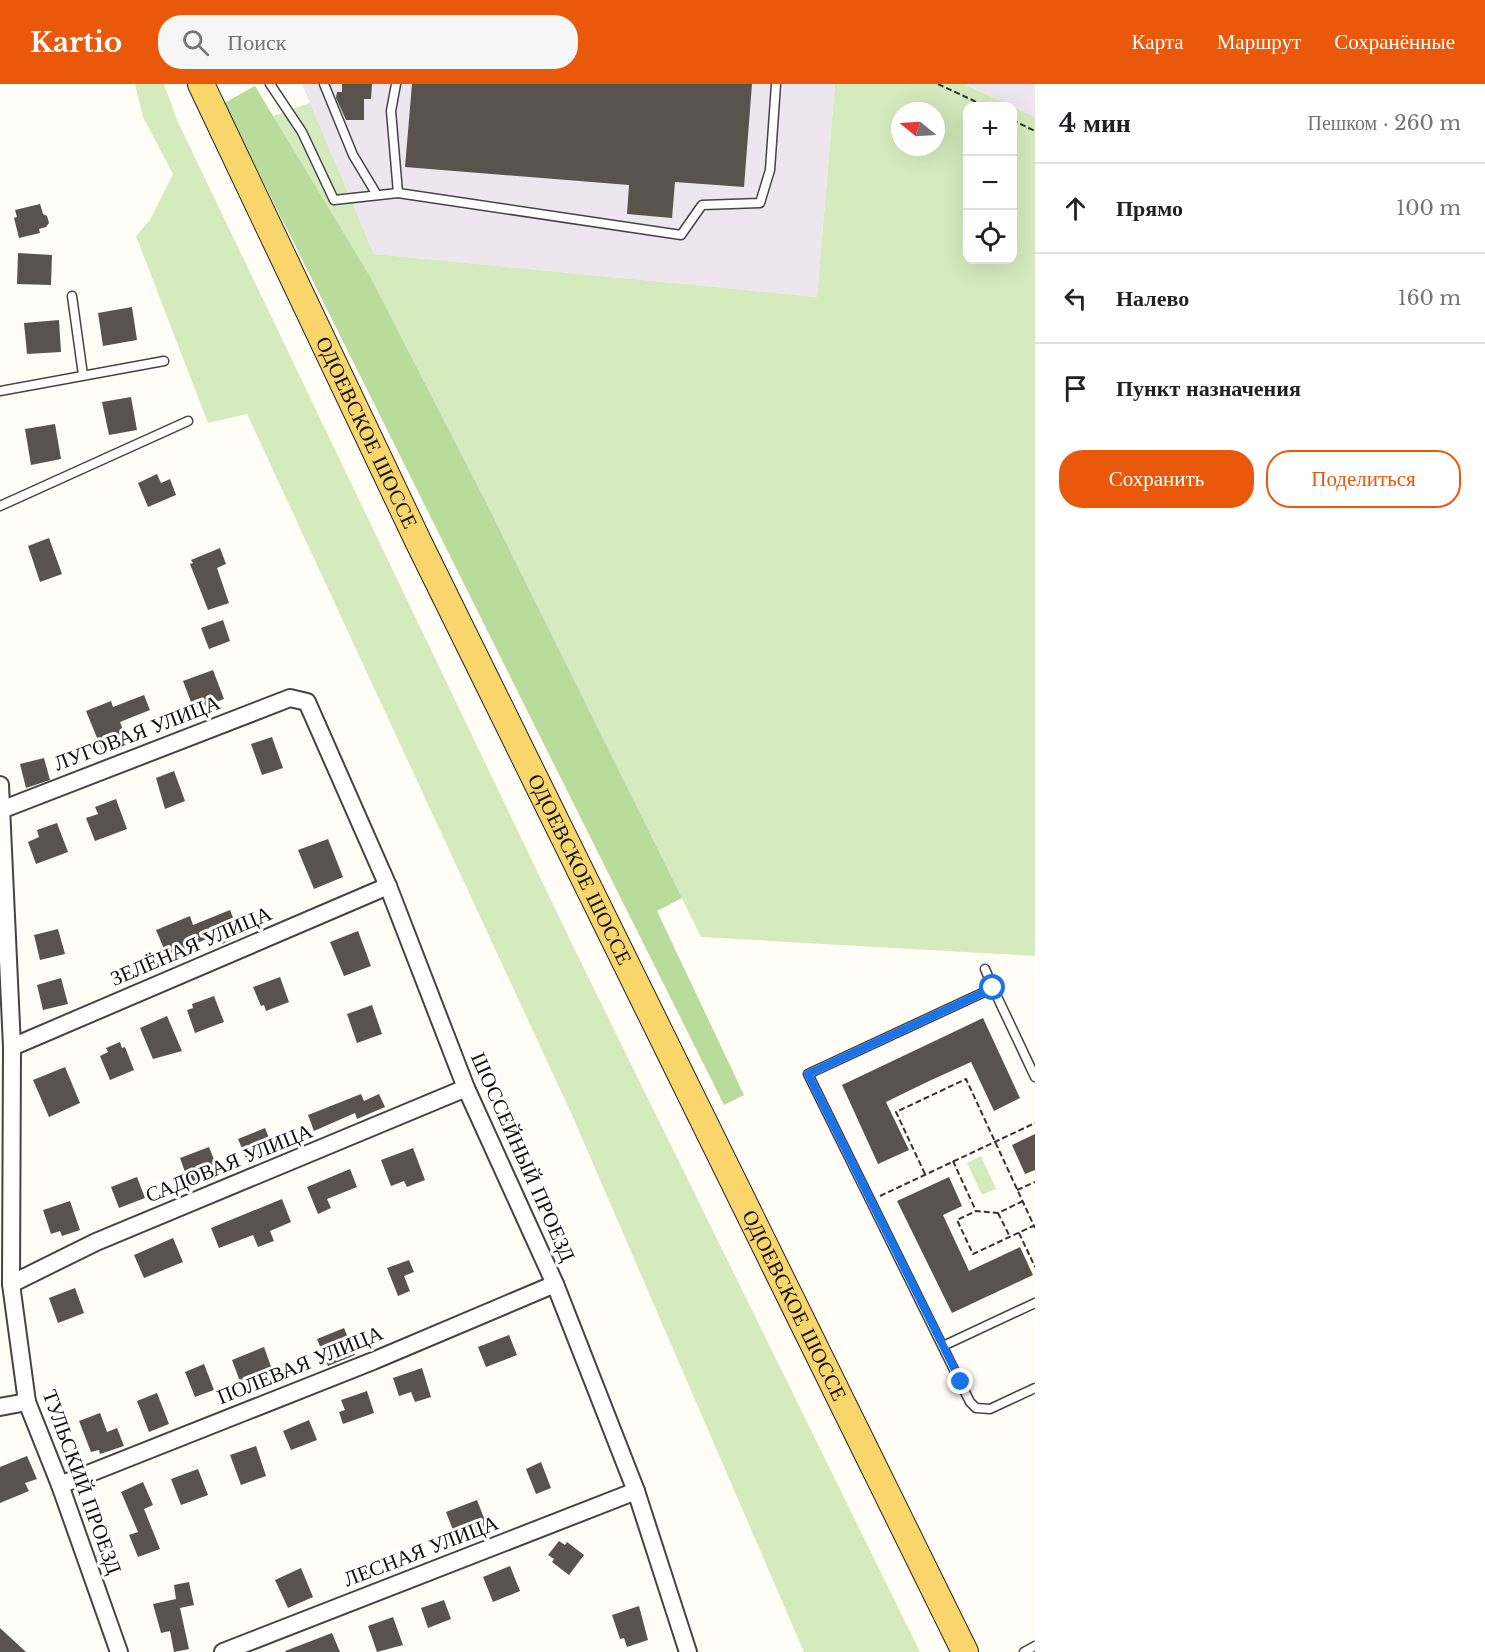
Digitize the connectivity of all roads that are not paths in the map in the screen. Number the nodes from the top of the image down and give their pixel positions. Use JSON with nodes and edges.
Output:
{"nodes":[{"id":1,"x":201,"y":84,"type":"edge"},
{"id":2,"x":270,"y":84,"type":"edge"},
{"id":3,"x":324,"y":84,"type":"edge"},
{"id":4,"x":396,"y":84,"type":"edge"},
{"id":5,"x":776,"y":84,"type":"edge"},
{"id":6,"x":398,"y":193,"type":"junction"},
{"id":7,"x":376,"y":195,"type":"junction"},
{"id":8,"x":72,"y":296,"type":"dead end"},
{"id":9,"x":164,"y":361,"type":"dead end"},
{"id":10,"x":83,"y":375,"type":"junction"},
{"id":11,"x":0,"y":391,"type":"edge"},
{"id":12,"x":188,"y":421,"type":"dead end"},
{"id":13,"x":0,"y":506,"type":"edge"},
{"id":14,"x":290,"y":698,"type":"joint"},
{"id":15,"x":0,"y":785,"type":"edge"},
{"id":16,"x":1,"y":810,"type":"edge"},
{"id":17,"x":388,"y":886,"type":"junction"},
{"id":18,"x":985,"y":969,"type":"dead end"},
{"id":19,"x":993,"y":988,"type":"junction"},
{"id":20,"x":12,"y":1047,"type":"junction"},
{"id":21,"x":1035,"y":1077,"type":"edge"},
{"id":22,"x":466,"y":1088,"type":"junction"},
{"id":23,"x":11,"y":1284,"type":"junction"},
{"id":24,"x":555,"y":1284,"type":"junction"},
{"id":25,"x":1035,"y":1303,"type":"edge"},
{"id":26,"x":943,"y":1346,"type":"junction"},
{"id":27,"x":1035,"y":1388,"type":"edge"},
{"id":28,"x":27,"y":1402,"type":"junction"},
{"id":29,"x":0,"y":1407,"type":"edge"},
{"id":30,"x":60,"y":1485,"type":"junction"},
{"id":31,"x":636,"y":1491,"type":"junction"},
{"id":32,"x":1035,"y":1646,"type":"edge"},
{"id":33,"x":118,"y":1652,"type":"edge"},
{"id":34,"x":223,"y":1652,"type":"edge"},
{"id":35,"x":688,"y":1652,"type":"edge"},
{"id":36,"x":964,"y":1652,"type":"edge"},
{"id":37,"x":1024,"y":1652,"type":"edge"}],
"edges":[{"from":1,"to":36,"type":"main road","name":"ОДОЕВСКОЕ ШОССЕ"},
{"from":2,"to":7,"type":"lane"},
{"from":3,"to":7,"type":"lane"},
{"from":4,"to":6,"type":"lane"},
{"from":5,"to":6,"type":"lane"},
{"from":6,"to":7,"type":"lane"},
{"from":8,"to":10,"type":"lane"},
{"from":9,"to":10,"type":"lane"},
{"from":10,"to":11,"type":"lane"},
{"from":12,"to":13,"type":"lane"},
{"from":14,"to":16,"type":"street","name":"ЛУГОВАЯ УЛИЦА"},
{"from":14,"to":17,"type":"street","name":"ШОССЕЙНЫЙ ПРОЕЗД"},
{"from":15,"to":16,"type":"street","name":"ТУЛЬСКИЙ ПРОЕЗД"},
{"from":16,"to":20,"type":"street","name":"ТУЛЬСКИЙ ПРОЕЗД"},
{"from":17,"to":20,"type":"street","name":"ЗЕЛЁНАЯ УЛИЦА"},
{"from":17,"to":22,"type":"street","name":"ШОССЕЙНЫЙ ПРОЕЗД"},
{"from":18,"to":19,"type":"lane"},
{"from":19,"to":21,"type":"lane"},
{"from":19,"to":26,"type":"lane"},
{"from":20,"to":23,"type":"street","name":"ТУЛЬСКИЙ ПРОЕЗД"},
{"from":22,"to":23,"type":"street","name":"САДОВАЯ УЛИЦА"},
{"from":22,"to":24,"type":"street","name":"ШОССЕЙНЫЙ ПРОЕЗД"},
{"from":23,"to":28,"type":"street","name":"ТУЛЬСКИЙ ПРОЕЗД"},
{"from":24,"to":30,"type":"street","name":"ПОЛЕВАЯ УЛИЦА"},
{"from":24,"to":31,"type":"street","name":"ШОССЕЙНЫЙ ПРОЕЗД"},
{"from":25,"to":26,"type":"lane"},
{"from":26,"to":27,"type":"lane"},
{"from":28,"to":29,"type":"street"},
{"from":28,"to":30,"type":"street","name":"ТУЛЬСКИЙ ПРОЕЗД"},
{"from":30,"to":33,"type":"street","name":"ТУЛЬСКИЙ ПРОЕЗД"},
{"from":31,"to":34,"type":"street","name":"ЛЕСНАЯ УЛИЦА"},
{"from":31,"to":35,"type":"street","name":"ШОССЕЙНЫЙ ПРОЕЗД"},
{"from":32,"to":37,"type":"lane"}]}
